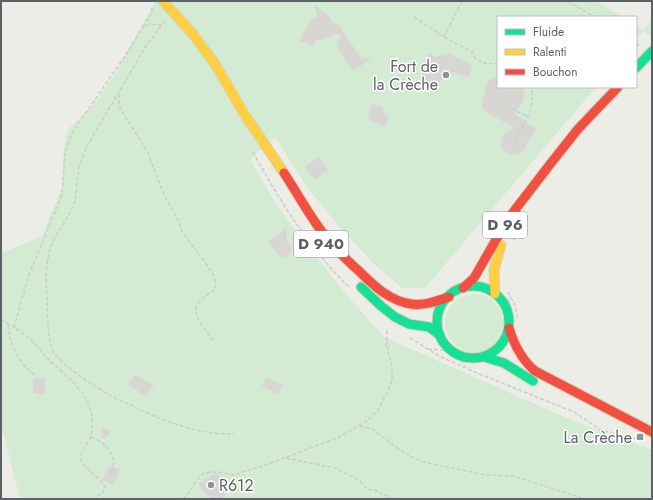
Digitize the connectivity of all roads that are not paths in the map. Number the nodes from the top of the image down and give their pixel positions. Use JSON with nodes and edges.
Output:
{"nodes":[{"id":1,"x":163,"y":1,"type":"edge"},
{"id":2,"x":652,"y":50,"type":"edge"},
{"id":3,"x":637,"y":67,"type":"edge"},
{"id":4,"x":617,"y":88,"type":"edge"},
{"id":5,"x":243,"y":112,"type":"junction"},
{"id":6,"x":550,"y":163,"type":"junction"},
{"id":7,"x":273,"y":174,"type":"dead end"},
{"id":8,"x":309,"y":229,"type":"dead end"},
{"id":9,"x":348,"y":274,"type":"dead end"},
{"id":10,"x":355,"y":281,"type":"dead end"},
{"id":11,"x":463,"y":288,"type":"junction"},
{"id":12,"x":495,"y":294,"type":"junction"},
{"id":13,"x":449,"y":297,"type":"junction"},
{"id":14,"x":508,"y":328,"type":"junction"},
{"id":15,"x":440,"y":335,"type":"junction"},
{"id":16,"x":484,"y":357,"type":"junction"},
{"id":17,"x":539,"y":385,"type":"dead end"},
{"id":18,"x":551,"y":390,"type":"dead end"},
{"id":19,"x":599,"y":405,"type":"junction"},
{"id":20,"x":652,"y":432,"type":"edge"}],
"edges":[{"from":1,"to":5,"type":"main road","number":"D 940"},
{"from":2,"to":3,"type":"main road"},
{"from":4,"to":6,"type":"main road","number":"D 96"},
{"from":5,"to":7,"type":"main road","number":"D 940"},
{"from":5,"to":13,"type":"main road","number":"D 940"},
{"from":6,"to":11,"type":"main road","number":"D 96"},
{"from":6,"to":12,"type":"main road","number":"D 96"},
{"from":8,"to":9,"type":"main road","number":"D 940"},
{"from":10,"to":15,"type":"main road"},
{"from":11,"to":12,"type":"main road"},
{"from":11,"to":13,"type":"main road"},
{"from":12,"to":14,"type":"main road"},
{"from":13,"to":15,"type":"main road"},
{"from":14,"to":16,"type":"main road"},
{"from":14,"to":19,"type":"main road"},
{"from":15,"to":16,"type":"main road"},
{"from":16,"to":17,"type":"main road"},
{"from":18,"to":19,"type":"main road"},
{"from":19,"to":20,"type":"main road"}]}
